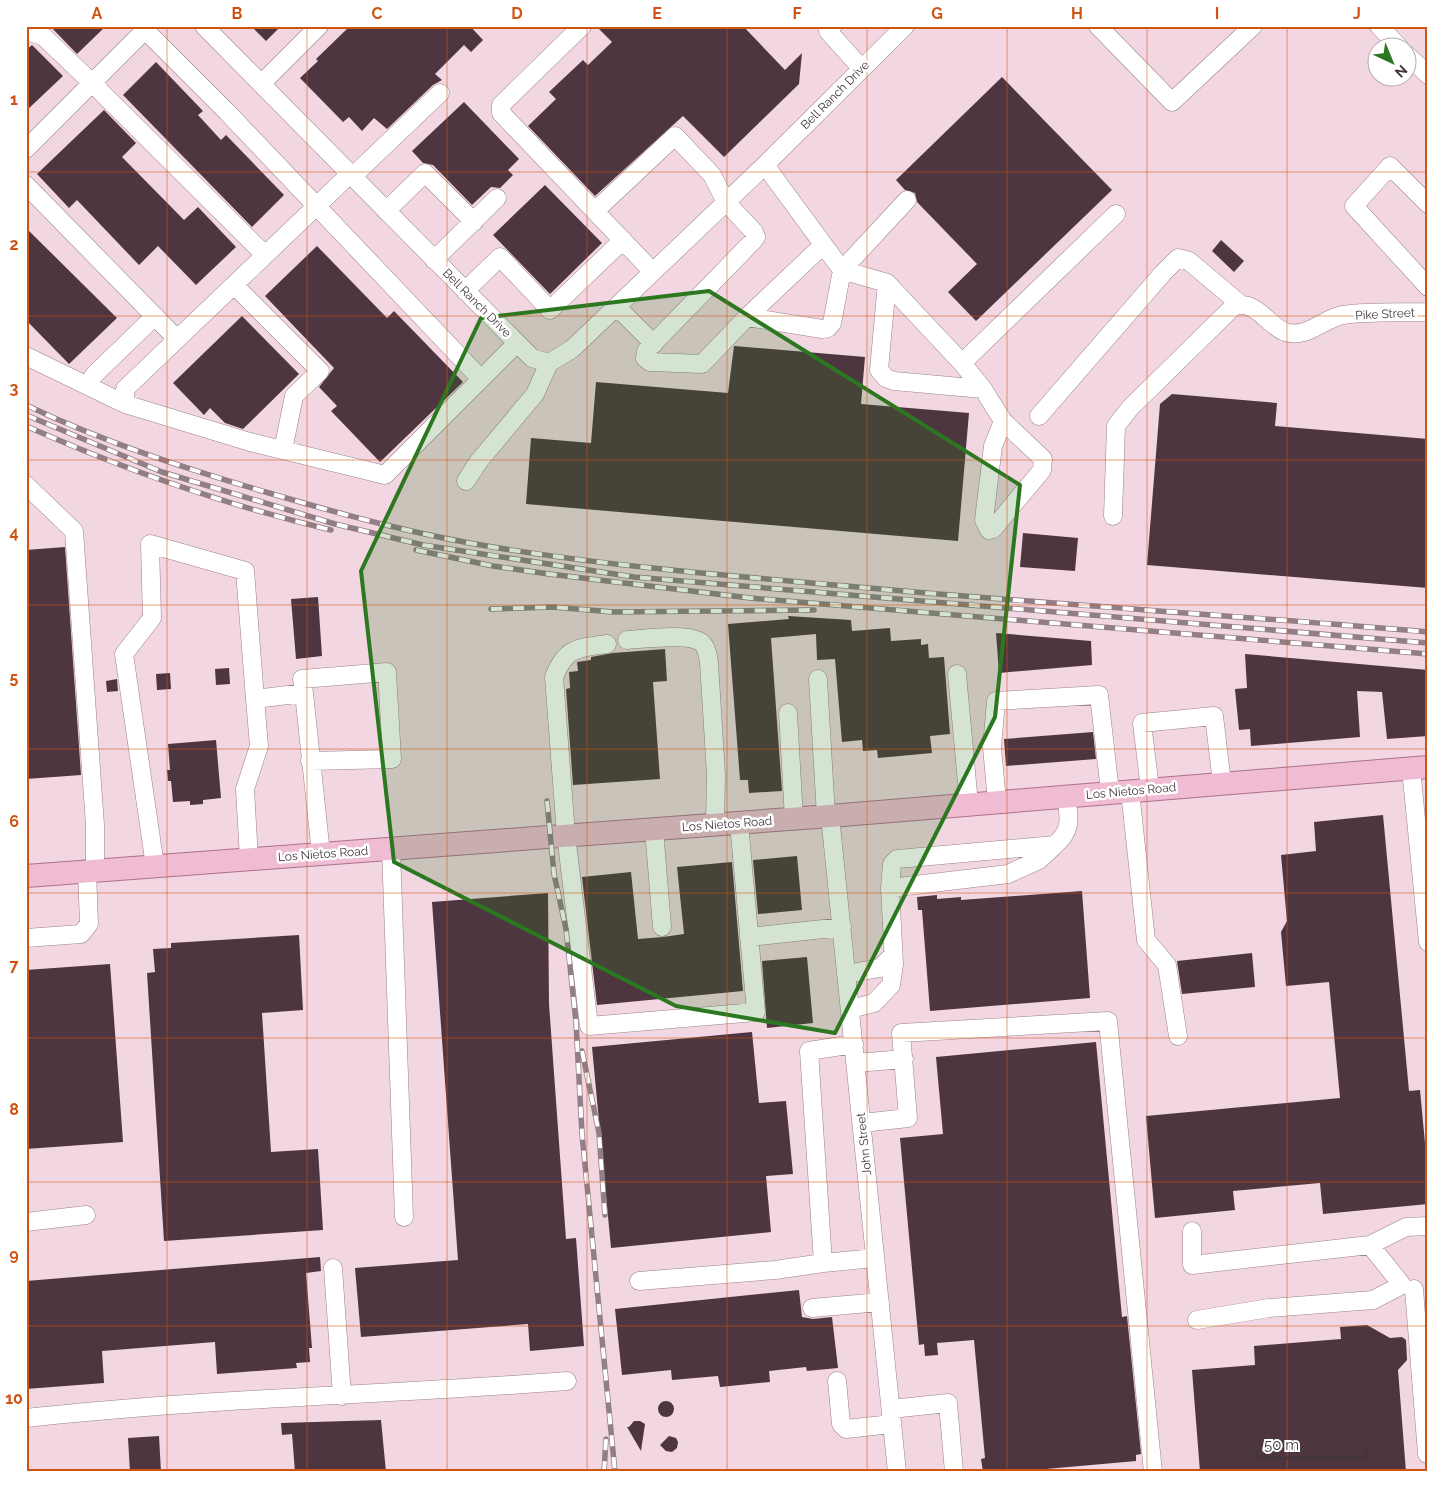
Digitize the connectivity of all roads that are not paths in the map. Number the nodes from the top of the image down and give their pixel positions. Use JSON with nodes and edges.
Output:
{"nodes":[{"id":1,"x":204,"y":26,"type":"edge"},
{"id":2,"x":319,"y":26,"type":"edge"},
{"id":3,"x":582,"y":26,"type":"edge"},
{"id":4,"x":905,"y":26,"type":"edge"},
{"id":5,"x":1098,"y":26,"type":"edge"},
{"id":6,"x":1253,"y":26,"type":"edge"},
{"id":7,"x":1379,"y":26,"type":"edge"},
{"id":8,"x":145,"y":28,"type":"edge"},
{"id":9,"x":828,"y":28,"type":"edge"},
{"id":10,"x":26,"y":31,"type":"edge"},
{"id":11,"x":1390,"y":38,"type":"edge"},
{"id":12,"x":1416,"y":64,"type":"edge"},
{"id":13,"x":862,"y":68,"type":"junction"},
{"id":14,"x":1426,"y":73,"type":"edge"},
{"id":15,"x":92,"y":83,"type":"junction"},
{"id":16,"x":261,"y":84,"type":"junction"},
{"id":17,"x":440,"y":93,"type":"dead end"},
{"id":18,"x":26,"y":149,"type":"edge"},
{"id":19,"x":765,"y":165,"type":"junction"},
{"id":20,"x":351,"y":176,"type":"junction"},
{"id":21,"x":26,"y":185,"type":"edge"},
{"id":22,"x":497,"y":198,"type":"dead end"},
{"id":23,"x":907,"y":200,"type":"dead end"},
{"id":24,"x":726,"y":202,"type":"junction"},
{"id":25,"x":1428,"y":204,"type":"edge"},
{"id":26,"x":316,"y":207,"type":"junction"},
{"id":27,"x":386,"y":210,"type":"junction"},
{"id":28,"x":595,"y":211,"type":"junction"},
{"id":29,"x":1116,"y":214,"type":"dead end"},
{"id":30,"x":474,"y":222,"type":"junction"},
{"id":31,"x":622,"y":240,"type":"junction"},
{"id":32,"x":822,"y":246,"type":"junction"},
{"id":33,"x":264,"y":255,"type":"junction"},
{"id":34,"x":434,"y":260,"type":"junction"},
{"id":35,"x":842,"y":270,"type":"junction"},
{"id":36,"x":653,"y":272,"type":"junction"},
{"id":37,"x":887,"y":283,"type":"junction"},
{"id":38,"x":234,"y":285,"type":"junction"},
{"id":39,"x":1428,"y":287,"type":"edge"},
{"id":40,"x":465,"y":291,"type":"junction"},
{"id":41,"x":1240,"y":304,"type":"junction"},
{"id":42,"x":617,"y":307,"type":"junction"},
{"id":43,"x":1428,"y":312,"type":"edge"},
{"id":44,"x":155,"y":316,"type":"junction"},
{"id":45,"x":747,"y":317,"type":"junction"},
{"id":46,"x":177,"y":339,"type":"junction"},
{"id":47,"x":516,"y":343,"type":"junction"},
{"id":48,"x":654,"y":344,"type":"junction"},
{"id":49,"x":26,"y":356,"type":"edge"},
{"id":50,"x":549,"y":363,"type":"junction"},
{"id":51,"x":962,"y":363,"type":"junction"},
{"id":52,"x":480,"y":379,"type":"junction"},
{"id":53,"x":87,"y":385,"type":"junction"},
{"id":54,"x":984,"y":389,"type":"junction"},
{"id":55,"x":125,"y":404,"type":"junction"},
{"id":56,"x":1039,"y":416,"type":"dead end"},
{"id":57,"x":1003,"y":421,"type":"junction"},
{"id":58,"x":283,"y":450,"type":"junction"},
{"id":59,"x":466,"y":481,"type":"dead end"},
{"id":60,"x":26,"y":484,"type":"edge"},
{"id":61,"x":1113,"y":516,"type":"dead end"},
{"id":62,"x":627,"y":640,"type":"dead end"},
{"id":63,"x":607,"y":644,"type":"dead end"},
{"id":64,"x":957,"y":674,"type":"dead end"},
{"id":65,"x":818,"y":679,"type":"dead end"},
{"id":66,"x":304,"y":693,"type":"junction"},
{"id":67,"x":255,"y":699,"type":"junction"},
{"id":68,"x":788,"y":713,"type":"dead end"},
{"id":69,"x":310,"y":761,"type":"junction"},
{"id":70,"x":1419,"y":768,"type":"edge"},
{"id":71,"x":1222,"y":783,"type":"junction"},
{"id":72,"x":1130,"y":791,"type":"junction"},
{"id":73,"x":1066,"y":796,"type":"junction"},
{"id":74,"x":997,"y":802,"type":"junction"},
{"id":75,"x":969,"y":804,"type":"junction"},
{"id":76,"x":828,"y":816,"type":"junction"},
{"id":77,"x":794,"y":819,"type":"junction"},
{"id":78,"x":739,"y":823,"type":"junction"},
{"id":79,"x":715,"y":824,"type":"junction"},
{"id":80,"x":654,"y":829,"type":"junction"},
{"id":81,"x":566,"y":835,"type":"junction"},
{"id":82,"x":1055,"y":845,"type":"junction"},
{"id":83,"x":391,"y":849,"type":"junction"},
{"id":84,"x":321,"y":854,"type":"junction"},
{"id":85,"x":249,"y":859,"type":"junction"},
{"id":86,"x":155,"y":866,"type":"junction"},
{"id":87,"x":91,"y":871,"type":"junction"},
{"id":88,"x":26,"y":876,"type":"edge"},
{"id":89,"x":890,"y":888,"type":"junction"},
{"id":90,"x":842,"y":927,"type":"junction"},
{"id":91,"x":662,"y":928,"type":"dead end"},
{"id":92,"x":749,"y":937,"type":"junction"},
{"id":93,"x":26,"y":938,"type":"edge"},
{"id":94,"x":1428,"y":942,"type":"edge"},
{"id":95,"x":894,"y":955,"type":"junction"},
{"id":96,"x":846,"y":974,"type":"junction"},
{"id":97,"x":850,"y":1009,"type":"junction"},
{"id":98,"x":1178,"y":1036,"type":"dead end"},
{"id":99,"x":854,"y":1044,"type":"junction"},
{"id":100,"x":904,"y":1058,"type":"junction"},
{"id":101,"x":856,"y":1063,"type":"junction"},
{"id":102,"x":862,"y":1123,"type":"junction"},
{"id":103,"x":86,"y":1215,"type":"dead end"},
{"id":104,"x":404,"y":1217,"type":"dead end"},
{"id":105,"x":26,"y":1222,"type":"edge"},
{"id":106,"x":1428,"y":1226,"type":"edge"},
{"id":107,"x":1192,"y":1231,"type":"dead end"},
{"id":108,"x":1370,"y":1245,"type":"junction"},
{"id":109,"x":875,"y":1258,"type":"junction"},
{"id":110,"x":823,"y":1262,"type":"junction"},
{"id":111,"x":334,"y":1268,"type":"dead end"},
{"id":112,"x":640,"y":1281,"type":"dead end"},
{"id":113,"x":1415,"y":1288,"type":"edge"},
{"id":114,"x":880,"y":1302,"type":"junction"},
{"id":115,"x":812,"y":1308,"type":"dead end"},
{"id":116,"x":1197,"y":1320,"type":"dead end"},
{"id":117,"x":567,"y":1381,"type":"dead end"},
{"id":118,"x":837,"y":1381,"type":"dead end"},
{"id":119,"x":342,"y":1396,"type":"junction"},
{"id":120,"x":892,"y":1416,"type":"junction"},
{"id":121,"x":26,"y":1418,"type":"edge"},
{"id":122,"x":1427,"y":1454,"type":"edge"},
{"id":123,"x":897,"y":1472,"type":"edge"},
{"id":124,"x":954,"y":1472,"type":"edge"},
{"id":125,"x":1153,"y":1472,"type":"edge"}],
"edges":[{"from":1,"to":16,"type":"street","name":"Bell Ranch Drive"},
{"from":2,"to":16,"type":"street"},
{"from":3,"to":28,"type":"street"},
{"from":4,"to":13,"type":"street","name":"Bell Ranch Drive"},
{"from":5,"to":6,"type":"street"},
{"from":7,"to":11,"type":"street"},
{"from":8,"to":15,"type":"street"},
{"from":8,"to":26,"type":"street"},
{"from":9,"to":13,"type":"street"},
{"from":10,"to":15,"type":"street"},
{"from":12,"to":14,"type":"street"},
{"from":13,"to":19,"type":"street","name":"Bell Ranch Drive"},
{"from":15,"to":18,"type":"street"},
{"from":15,"to":33,"type":"street"},
{"from":16,"to":20,"type":"street","name":"Bell Ranch Drive"},
{"from":17,"to":20,"type":"street"},
{"from":19,"to":24,"type":"street","name":"Bell Ranch Drive"},
{"from":19,"to":32,"type":"street"},
{"from":20,"to":26,"type":"street"},
{"from":20,"to":27,"type":"street","name":"Bell Ranch Drive"},
{"from":21,"to":44,"type":"street"},
{"from":22,"to":30,"type":"street"},
{"from":23,"to":35,"type":"street"},
{"from":24,"to":28,"type":"street"},
{"from":24,"to":36,"type":"street","name":"Bell Ranch Drive"},
{"from":24,"to":48,"type":"street"},
{"from":25,"to":39,"type":"street"},
{"from":26,"to":33,"type":"street"},
{"from":26,"to":52,"type":"street"},
{"from":27,"to":30,"type":"street"},
{"from":27,"to":34,"type":"street","name":"Bell Ranch Drive"},
{"from":28,"to":31,"type":"street"},
{"from":29,"to":51,"type":"street"},
{"from":30,"to":34,"type":"street"},
{"from":31,"to":36,"type":"street"},
{"from":31,"to":40,"type":"street"},
{"from":32,"to":35,"type":"street"},
{"from":32,"to":45,"type":"street"},
{"from":33,"to":38,"type":"street"},
{"from":34,"to":40,"type":"street","name":"Bell Ranch Drive"},
{"from":35,"to":37,"type":"street"},
{"from":35,"to":45,"type":"street"},
{"from":36,"to":42,"type":"street","name":"Bell Ranch Drive"},
{"from":37,"to":51,"type":"street"},
{"from":37,"to":54,"type":"street"},
{"from":38,"to":46,"type":"street"},
{"from":38,"to":58,"type":"street"},
{"from":40,"to":47,"type":"street","name":"Bell Ranch Drive"},
{"from":41,"to":43,"type":"street","name":"Pike Street"},
{"from":41,"to":56,"type":"street"},
{"from":41,"to":61,"type":"street"},
{"from":42,"to":48,"type":"street"},
{"from":42,"to":50,"type":"street","name":"Bell Ranch Drive"},
{"from":44,"to":46,"type":"street"},
{"from":44,"to":53,"type":"street"},
{"from":45,"to":48,"type":"street"},
{"from":46,"to":55,"type":"street"},
{"from":47,"to":50,"type":"street","name":"Bell Ranch Drive"},
{"from":47,"to":52,"type":"street"},
{"from":49,"to":53,"type":"street"},
{"from":50,"to":59,"type":"street"},
{"from":51,"to":54,"type":"street"},
{"from":52,"to":58,"type":"street"},
{"from":53,"to":55,"type":"street"},
{"from":54,"to":57,"type":"street"},
{"from":55,"to":58,"type":"street"},
{"from":57,"to":57,"type":"street"},
{"from":60,"to":87,"type":"street"},
{"from":62,"to":79,"type":"street"},
{"from":63,"to":81,"type":"street"},
{"from":64,"to":75,"type":"street"},
{"from":65,"to":76,"type":"street","name":"John Street"},
{"from":66,"to":67,"type":"street"},
{"from":66,"to":69,"type":"street"},
{"from":66,"to":69,"type":"street"},
{"from":67,"to":85,"type":"street"},
{"from":67,"to":86,"type":"street"},
{"from":68,"to":77,"type":"street"},
{"from":69,"to":84,"type":"street"},
{"from":70,"to":71,"type":"main road","name":"Los Nietos Road"},
{"from":70,"to":94,"type":"street"},
{"from":71,"to":72,"type":"main road","name":"Los Nietos Road"},
{"from":71,"to":72,"type":"street"},
{"from":72,"to":73,"type":"main road","name":"Los Nietos Road"},
{"from":72,"to":74,"type":"street"},
{"from":72,"to":98,"type":"street"},
{"from":73,"to":74,"type":"main road","name":"Los Nietos Road"},
{"from":73,"to":82,"type":"street"},
{"from":74,"to":75,"type":"main road","name":"Los Nietos Road"},
{"from":75,"to":76,"type":"main road","name":"Los Nietos Road"},
{"from":76,"to":77,"type":"main road","name":"Los Nietos Road"},
{"from":76,"to":90,"type":"street","name":"John Street"},
{"from":77,"to":78,"type":"main road","name":"Los Nietos Road"},
{"from":78,"to":79,"type":"main road","name":"Los Nietos Road"},
{"from":78,"to":92,"type":"street"},
{"from":79,"to":80,"type":"main road","name":"Los Nietos Road"},
{"from":80,"to":81,"type":"main road","name":"Los Nietos Road"},
{"from":80,"to":91,"type":"street"},
{"from":81,"to":83,"type":"main road","name":"Los Nietos Road"},
{"from":81,"to":92,"type":"street"},
{"from":82,"to":89,"type":"street"},
{"from":82,"to":89,"type":"street"},
{"from":83,"to":84,"type":"main road","name":"Los Nietos Road"},
{"from":83,"to":104,"type":"street"},
{"from":84,"to":85,"type":"main road","name":"Los Nietos Road"},
{"from":85,"to":86,"type":"main road","name":"Los Nietos Road"},
{"from":86,"to":87,"type":"main road","name":"Los Nietos Road"},
{"from":87,"to":88,"type":"main road","name":"Los Nietos Road"},
{"from":87,"to":93,"type":"street"},
{"from":89,"to":95,"type":"street"},
{"from":90,"to":92,"type":"street"},
{"from":90,"to":96,"type":"street","name":"John Street"},
{"from":95,"to":96,"type":"street"},
{"from":95,"to":97,"type":"street"},
{"from":96,"to":97,"type":"street","name":"John Street"},
{"from":97,"to":99,"type":"street","name":"John Street"},
{"from":99,"to":101,"type":"street","name":"John Street"},
{"from":99,"to":110,"type":"street"},
{"from":100,"to":101,"type":"street"},
{"from":100,"to":102,"type":"street"},
{"from":100,"to":125,"type":"street"},
{"from":101,"to":102,"type":"street","name":"John Street"},
{"from":102,"to":109,"type":"street","name":"John Street"},
{"from":103,"to":105,"type":"street"},
{"from":106,"to":108,"type":"street"},
{"from":107,"to":108,"type":"street"},
{"from":108,"to":113,"type":"street"},
{"from":109,"to":110,"type":"street"},
{"from":109,"to":114,"type":"street","name":"John Street"},
{"from":110,"to":112,"type":"street"},
{"from":111,"to":119,"type":"street"},
{"from":113,"to":116,"type":"street"},
{"from":113,"to":122,"type":"street"},
{"from":114,"to":115,"type":"street"},
{"from":114,"to":120,"type":"street","name":"John Street"},
{"from":117,"to":119,"type":"street"},
{"from":118,"to":120,"type":"street"},
{"from":119,"to":121,"type":"street"},
{"from":120,"to":123,"type":"street","name":"John Street"},
{"from":120,"to":124,"type":"street"}]}
